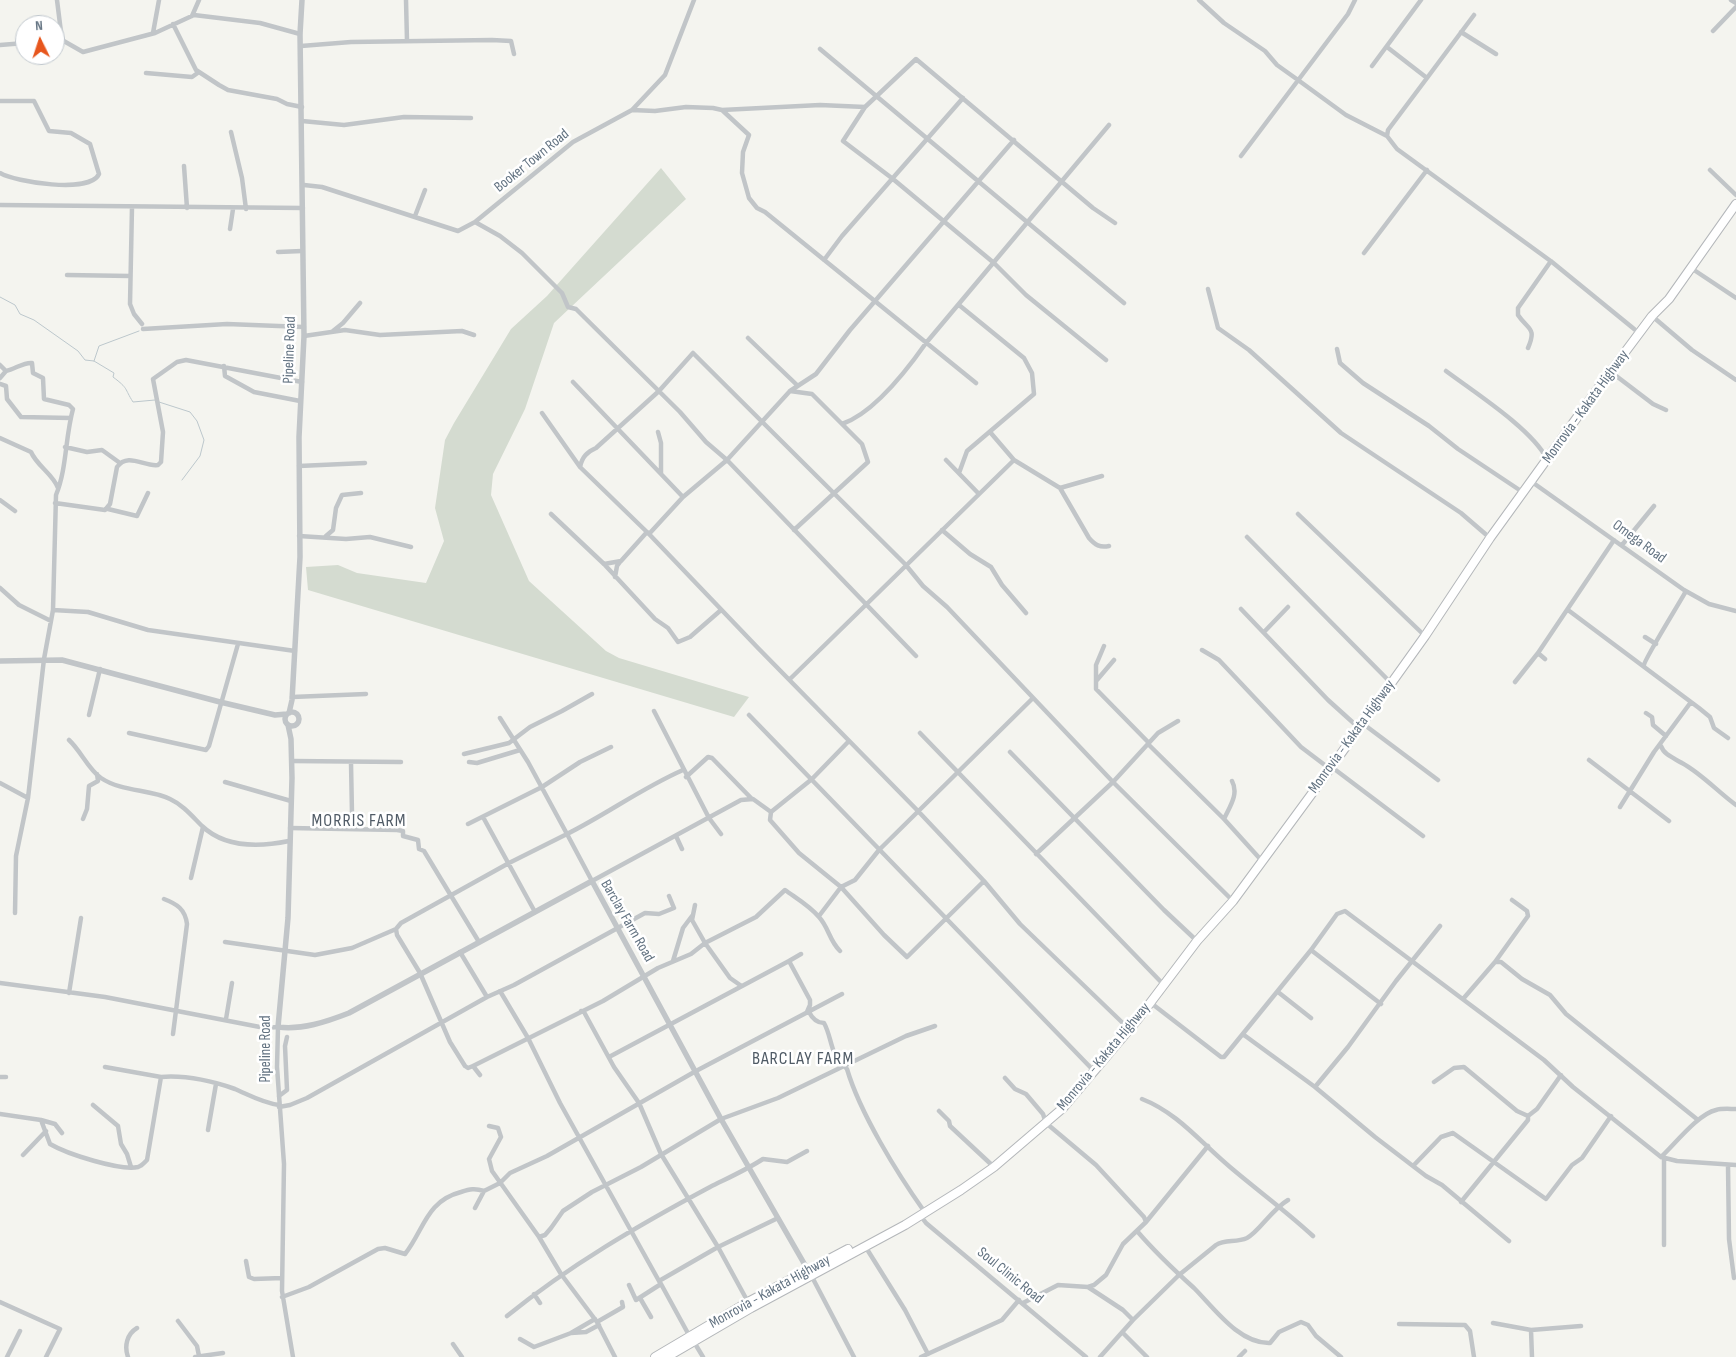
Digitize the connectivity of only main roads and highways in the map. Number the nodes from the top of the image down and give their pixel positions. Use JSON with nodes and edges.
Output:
{"nodes":[{"id":1,"x":1736,"y":204,"type":"edge"},
{"id":2,"x":919,"y":1215,"type":"junction"},
{"id":3,"x":810,"y":1273,"type":"junction"},
{"id":4,"x":692,"y":1339,"type":"junction"},
{"id":5,"x":655,"y":1357,"type":"edge"},
{"id":6,"x":667,"y":1357,"type":"edge"}],
"edges":[{"from":1,"to":2,"type":"highway","name":"Monrovia - Kakata Highway"},
{"from":2,"to":3,"type":"highway","name":"Monrovia - Kakata Highway"},
{"from":2,"to":3,"type":"highway","name":"Monrovia - Kakata Highway"},
{"from":3,"to":4,"type":"highway","name":"Monrovia - Kakata Highway"},
{"from":3,"to":4,"type":"highway","name":"Monrovia - Kakata Highway"},
{"from":4,"to":5,"type":"highway","name":"Monrovia - Kakata Highway"},
{"from":4,"to":6,"type":"highway","name":"Monrovia - Kakata Highway"}]}
